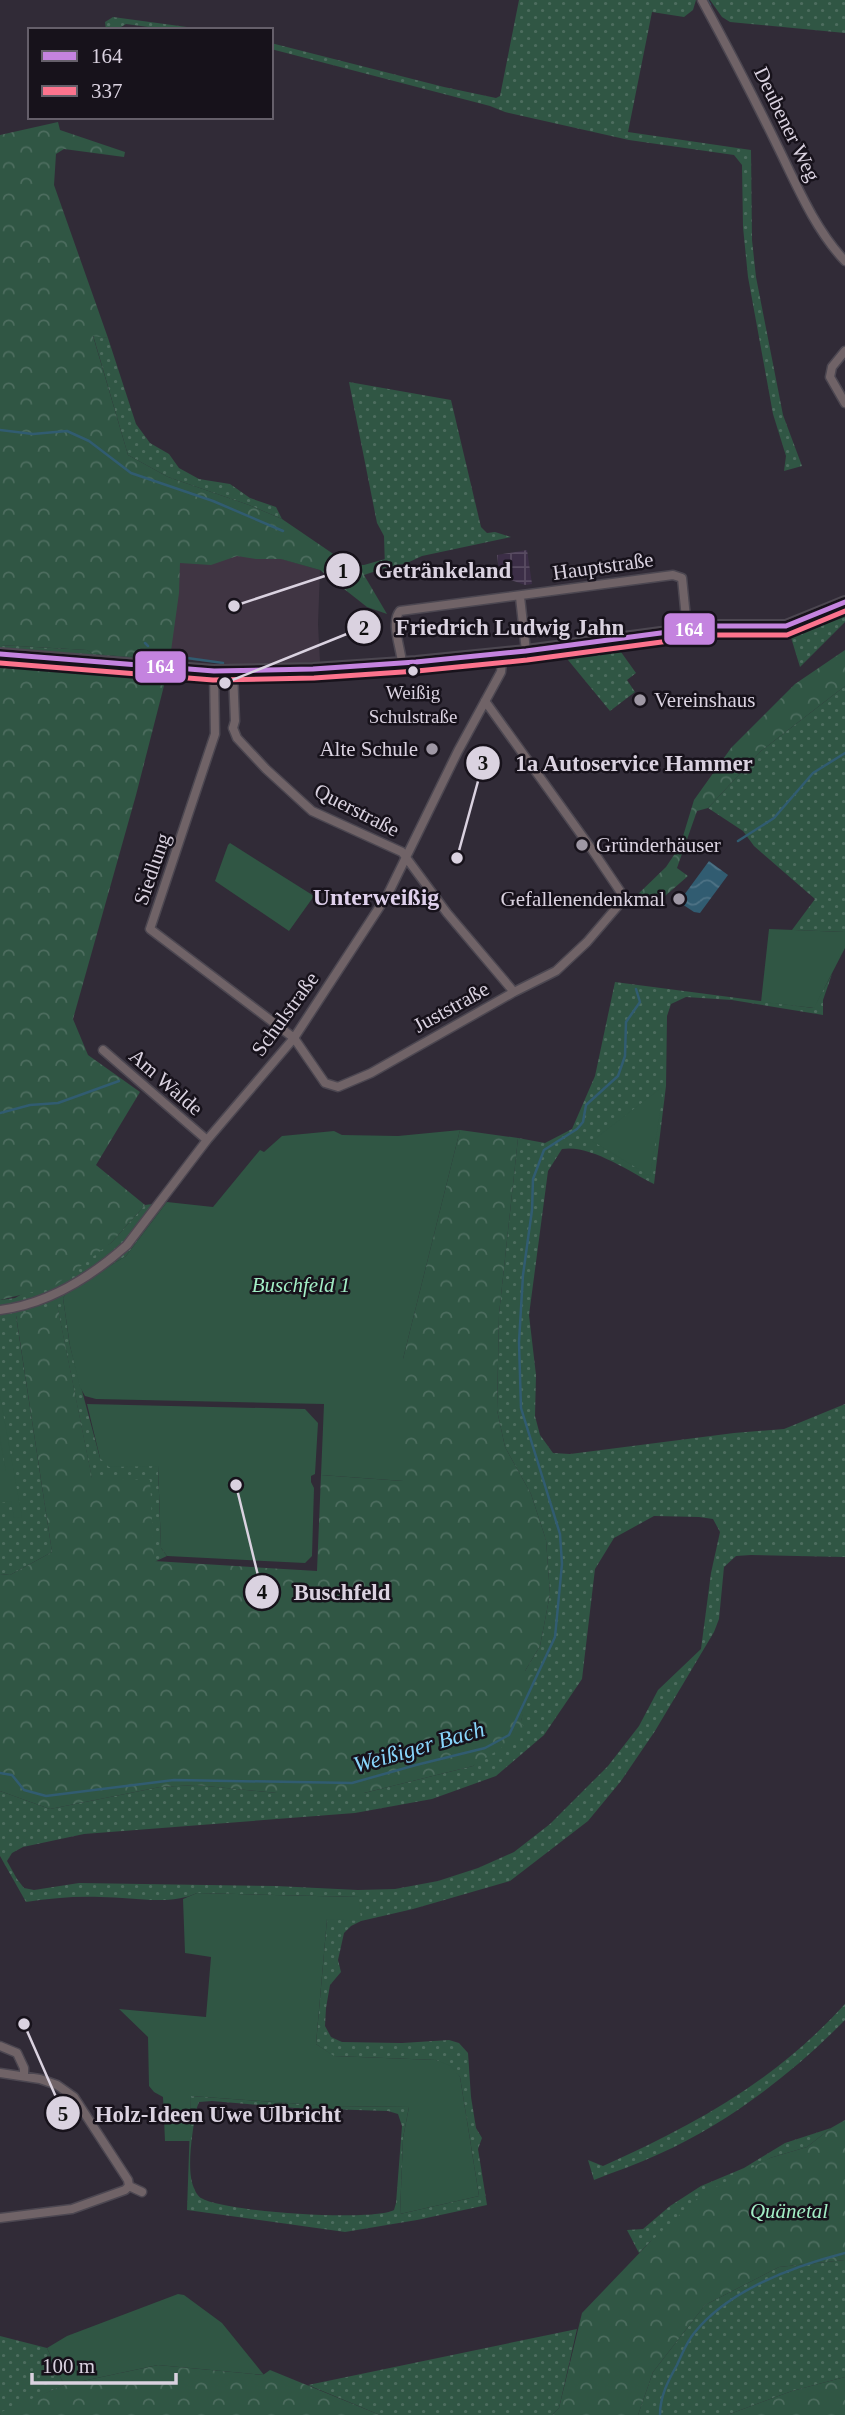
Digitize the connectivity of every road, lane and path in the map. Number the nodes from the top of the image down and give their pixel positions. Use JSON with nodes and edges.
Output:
{"nodes":[{"id":1,"x":702,"y":0,"type":"edge"},
{"id":2,"x":845,"y":261,"type":"edge"},
{"id":3,"x":845,"y":351,"type":"edge"},
{"id":4,"x":845,"y":403,"type":"edge"},
{"id":5,"x":520,"y":597,"type":"junction"},
{"id":6,"x":845,"y":602,"type":"edge"},
{"id":7,"x":687,"y":628,"type":"junction"},
{"id":8,"x":526,"y":651,"type":"junction"},
{"id":9,"x":503,"y":653,"type":"junction"},
{"id":10,"x":0,"y":654,"type":"edge"},
{"id":11,"x":402,"y":663,"type":"junction"},
{"id":12,"x":214,"y":671,"type":"junction"},
{"id":13,"x":233,"y":672,"type":"junction"},
{"id":14,"x":485,"y":701,"type":"junction"},
{"id":15,"x":216,"y":727,"type":"junction"},
{"id":16,"x":233,"y":728,"type":"junction"},
{"id":17,"x":406,"y":859,"type":"junction"},
{"id":18,"x":514,"y":992,"type":"junction"},
{"id":19,"x":294,"y":1038,"type":"junction"},
{"id":20,"x":103,"y":1050,"type":"dead end"},
{"id":21,"x":207,"y":1140,"type":"junction"},
{"id":22,"x":0,"y":1310,"type":"edge"},
{"id":23,"x":0,"y":2046,"type":"edge"},
{"id":24,"x":0,"y":2073,"type":"edge"},
{"id":25,"x":24,"y":2075,"type":"junction"},
{"id":26,"x":129,"y":2186,"type":"junction"},
{"id":27,"x":142,"y":2192,"type":"dead end"},
{"id":28,"x":0,"y":2218,"type":"edge"}],
"edges":[{"from":1,"to":2,"type":"street","name":"Deubener Weg"},
{"from":3,"to":4,"type":"street"},
{"from":5,"to":7,"type":"street","name":"Hauptstraße"},
{"from":5,"to":8,"type":"street"},
{"from":5,"to":11,"type":"street","name":"Hauptstraße"},
{"from":6,"to":7,"type":"street"},
{"from":7,"to":8,"type":"street"},
{"from":8,"to":9,"type":"street"},
{"from":9,"to":11,"type":"street"},
{"from":9,"to":14,"type":"street","name":"Schulstraße"},
{"from":10,"to":12,"type":"street"},
{"from":11,"to":13,"type":"street"},
{"from":12,"to":13,"type":"street"},
{"from":12,"to":15,"type":"street","name":"Siedlung"},
{"from":13,"to":16,"type":"street"},
{"from":14,"to":17,"type":"street","name":"Schulstraße"},
{"from":14,"to":18,"type":"street","name":"Juststraße"},
{"from":15,"to":16,"type":"street"},
{"from":15,"to":19,"type":"street","name":"Siedlung"},
{"from":16,"to":17,"type":"street","name":"Querstraße"},
{"from":17,"to":18,"type":"street","name":"Querstraße"},
{"from":17,"to":19,"type":"street","name":"Schulstraße"},
{"from":18,"to":19,"type":"street","name":"Juststraße"},
{"from":19,"to":21,"type":"street","name":"Schulstraße"},
{"from":20,"to":21,"type":"street","name":"Am Walde"},
{"from":21,"to":22,"type":"street","name":"Schulstraße"},
{"from":23,"to":25,"type":"street"},
{"from":24,"to":25,"type":"street"},
{"from":25,"to":26,"type":"street"},
{"from":26,"to":27,"type":"street"},
{"from":26,"to":28,"type":"street"}]}
